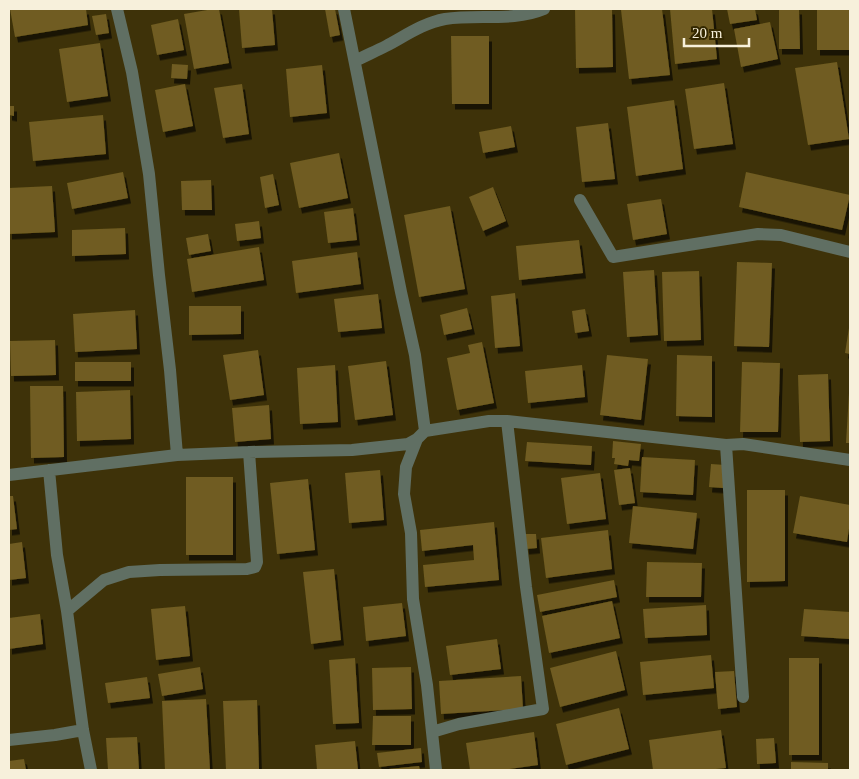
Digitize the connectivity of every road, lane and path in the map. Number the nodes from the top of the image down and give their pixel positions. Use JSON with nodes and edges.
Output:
{"nodes":[{"id":1,"x":117,"y":9,"type":"edge"},
{"id":2,"x":344,"y":9,"type":"edge"},
{"id":3,"x":544,"y":9,"type":"edge"},
{"id":4,"x":355,"y":61,"type":"junction"},
{"id":5,"x":580,"y":200,"type":"dead end"},
{"id":6,"x":850,"y":252,"type":"edge"},
{"id":7,"x":507,"y":421,"type":"junction"},
{"id":8,"x":421,"y":435,"type":"junction"},
{"id":9,"x":726,"y":445,"type":"junction"},
{"id":10,"x":249,"y":452,"type":"junction"},
{"id":11,"x":177,"y":456,"type":"junction"},
{"id":12,"x":850,"y":460,"type":"edge"},
{"id":13,"x":49,"y":470,"type":"junction"},
{"id":14,"x":9,"y":475,"type":"edge"},
{"id":15,"x":67,"y":611,"type":"junction"},
{"id":16,"x":743,"y":697,"type":"dead end"},
{"id":17,"x":83,"y":730,"type":"junction"},
{"id":18,"x":432,"y":732,"type":"junction"},
{"id":19,"x":9,"y":740,"type":"edge"},
{"id":20,"x":91,"y":770,"type":"edge"},
{"id":21,"x":436,"y":770,"type":"edge"}],
"edges":[{"from":1,"to":11,"type":"street"},
{"from":2,"to":4,"type":"street"},
{"from":3,"to":4,"type":"street"},
{"from":4,"to":8,"type":"street"},
{"from":5,"to":6,"type":"street"},
{"from":7,"to":8,"type":"street"},
{"from":7,"to":9,"type":"street"},
{"from":7,"to":18,"type":"street"},
{"from":8,"to":10,"type":"street"},
{"from":8,"to":18,"type":"street"},
{"from":9,"to":12,"type":"street"},
{"from":9,"to":16,"type":"street"},
{"from":10,"to":11,"type":"street"},
{"from":10,"to":15,"type":"street"},
{"from":11,"to":13,"type":"street"},
{"from":13,"to":14,"type":"street"},
{"from":13,"to":15,"type":"street"},
{"from":15,"to":17,"type":"street"},
{"from":17,"to":19,"type":"street"},
{"from":17,"to":20,"type":"street"},
{"from":18,"to":21,"type":"street"}]}
